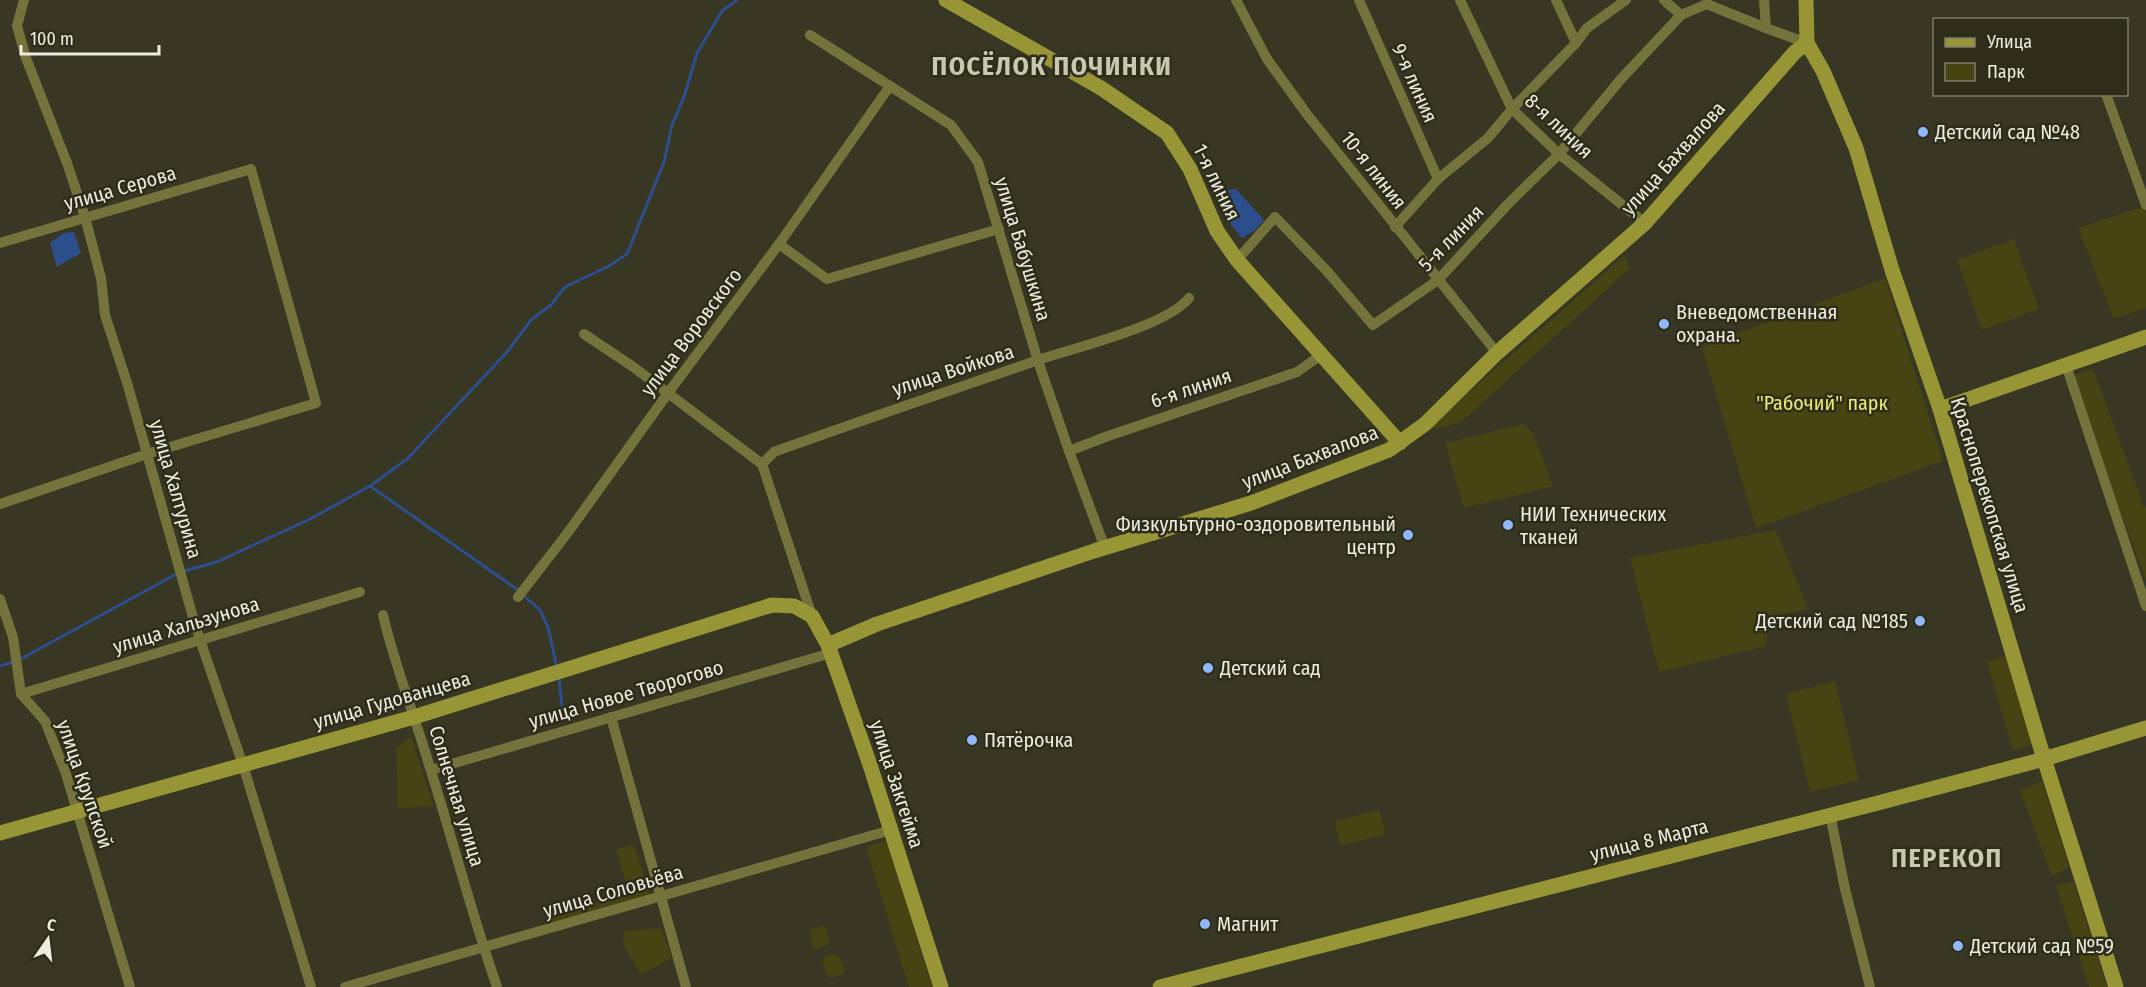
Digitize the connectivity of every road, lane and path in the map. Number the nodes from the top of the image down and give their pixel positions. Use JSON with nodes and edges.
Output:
{"nodes":[{"id":1,"x":24,"y":0,"type":"edge"},
{"id":2,"x":946,"y":0,"type":"edge"},
{"id":3,"x":1236,"y":0,"type":"edge"},
{"id":4,"x":1359,"y":0,"type":"edge"},
{"id":5,"x":1460,"y":0,"type":"edge"},
{"id":6,"x":1556,"y":0,"type":"edge"},
{"id":7,"x":1626,"y":0,"type":"edge"},
{"id":8,"x":1664,"y":0,"type":"edge"},
{"id":9,"x":1764,"y":0,"type":"edge"},
{"id":10,"x":1806,"y":0,"type":"edge"},
{"id":11,"x":1681,"y":15,"type":"junction"},
{"id":12,"x":1766,"y":28,"type":"junction"},
{"id":13,"x":810,"y":35,"type":"dead end"},
{"id":14,"x":1576,"y":43,"type":"junction"},
{"id":15,"x":1807,"y":43,"type":"junction"},
{"id":16,"x":890,"y":86,"type":"junction"},
{"id":17,"x":2107,"y":96,"type":"edge"},
{"id":18,"x":1512,"y":109,"type":"junction"},
{"id":19,"x":1559,"y":154,"type":"junction"},
{"id":20,"x":1438,"y":179,"type":"junction"},
{"id":21,"x":2146,"y":205,"type":"edge"},
{"id":22,"x":85,"y":217,"type":"junction"},
{"id":23,"x":1645,"y":223,"type":"junction"},
{"id":24,"x":1395,"y":226,"type":"junction"},
{"id":25,"x":999,"y":229,"type":"junction"},
{"id":26,"x":0,"y":243,"type":"edge"},
{"id":27,"x":779,"y":244,"type":"junction"},
{"id":28,"x":1237,"y":260,"type":"junction"},
{"id":29,"x":1438,"y":280,"type":"junction"},
{"id":30,"x":1189,"y":298,"type":"dead end"},
{"id":31,"x":584,"y":334,"type":"dead end"},
{"id":32,"x":2146,"y":337,"type":"edge"},
{"id":33,"x":1497,"y":353,"type":"junction"},
{"id":34,"x":1321,"y":355,"type":"junction"},
{"id":35,"x":1038,"y":360,"type":"junction"},
{"id":36,"x":2066,"y":365,"type":"junction"},
{"id":37,"x":668,"y":393,"type":"junction"},
{"id":38,"x":1940,"y":409,"type":"junction"},
{"id":39,"x":1400,"y":443,"type":"junction"},
{"id":40,"x":1069,"y":452,"type":"junction"},
{"id":41,"x":147,"y":454,"type":"junction"},
{"id":42,"x":762,"y":464,"type":"junction"},
{"id":43,"x":0,"y":504,"type":"edge"},
{"id":44,"x":1105,"y":548,"type":"junction"},
{"id":45,"x":360,"y":592,"type":"dead end"},
{"id":46,"x":518,"y":597,"type":"dead end"},
{"id":47,"x":0,"y":599,"type":"edge"},
{"id":48,"x":2146,"y":606,"type":"edge"},
{"id":49,"x":383,"y":615,"type":"dead end"},
{"id":50,"x":812,"y":616,"type":"junction"},
{"id":51,"x":200,"y":640,"type":"junction"},
{"id":52,"x":830,"y":649,"type":"junction"},
{"id":53,"x":21,"y":694,"type":"junction"},
{"id":54,"x":414,"y":717,"type":"junction"},
{"id":55,"x":610,"y":717,"type":"junction"},
{"id":56,"x":2146,"y":728,"type":"edge"},
{"id":57,"x":2044,"y":759,"type":"junction"},
{"id":58,"x":243,"y":765,"type":"junction"},
{"id":59,"x":431,"y":770,"type":"junction"},
{"id":60,"x":77,"y":812,"type":"junction"},
{"id":61,"x":1830,"y":814,"type":"junction"},
{"id":62,"x":891,"y":830,"type":"junction"},
{"id":63,"x":0,"y":833,"type":"edge"},
{"id":64,"x":660,"y":896,"type":"junction"},
{"id":65,"x":483,"y":946,"type":"junction"},
{"id":66,"x":130,"y":987,"type":"edge"},
{"id":67,"x":312,"y":987,"type":"edge"},
{"id":68,"x":345,"y":987,"type":"edge"},
{"id":69,"x":497,"y":987,"type":"edge"},
{"id":70,"x":686,"y":987,"type":"edge"},
{"id":71,"x":941,"y":987,"type":"edge"},
{"id":72,"x":1160,"y":987,"type":"edge"},
{"id":73,"x":1870,"y":987,"type":"edge"},
{"id":74,"x":2116,"y":987,"type":"edge"}],
"edges":[{"from":1,"to":22,"type":"street","name":"улица Халтурина"},
{"from":2,"to":28,"type":"street","name":"1-я линия"},
{"from":3,"to":24,"type":"street","name":"10-я линия"},
{"from":4,"to":20,"type":"street","name":"9-я линия"},
{"from":5,"to":18,"type":"street","name":"8-я линия"},
{"from":6,"to":14,"type":"street"},
{"from":7,"to":14,"type":"street"},
{"from":8,"to":11,"type":"street"},
{"from":9,"to":12,"type":"street"},
{"from":10,"to":15,"type":"street"},
{"from":11,"to":12,"type":"street"},
{"from":11,"to":19,"type":"street","name":"5-я линия"},
{"from":12,"to":15,"type":"street"},
{"from":13,"to":16,"type":"street","name":"улица Бабушкина"},
{"from":14,"to":18,"type":"street"},
{"from":15,"to":23,"type":"street","name":"улица Бахвалова"},
{"from":15,"to":38,"type":"street","name":"Красноперекопская улица"},
{"from":16,"to":25,"type":"street","name":"улица Бабушкина"},
{"from":16,"to":27,"type":"street","name":"улица Воровского"},
{"from":17,"to":21,"type":"street"},
{"from":18,"to":19,"type":"street","name":"8-я линия"},
{"from":18,"to":20,"type":"street"},
{"from":19,"to":23,"type":"street","name":"8-я линия"},
{"from":19,"to":29,"type":"street","name":"5-я линия"},
{"from":20,"to":24,"type":"street"},
{"from":22,"to":26,"type":"street","name":"улица Серова"},
{"from":22,"to":41,"type":"street","name":"улица Халтурина"},
{"from":22,"to":41,"type":"street","name":"улица Серова"},
{"from":23,"to":33,"type":"street","name":"улица Бахвалова"},
{"from":24,"to":29,"type":"street","name":"10-я линия"},
{"from":25,"to":27,"type":"street"},
{"from":25,"to":35,"type":"street","name":"улица Бабушкина"},
{"from":27,"to":37,"type":"street","name":"улица Воровского"},
{"from":28,"to":29,"type":"street","name":"5-я линия"},
{"from":28,"to":34,"type":"street","name":"1-я линия"},
{"from":29,"to":33,"type":"street","name":"10-я линия"},
{"from":30,"to":35,"type":"street","name":"улица Войкова"},
{"from":31,"to":37,"type":"street"},
{"from":32,"to":36,"type":"street"},
{"from":33,"to":39,"type":"street","name":"улица Бахвалова"},
{"from":34,"to":39,"type":"street","name":"1-я линия"},
{"from":34,"to":40,"type":"street","name":"6-я линия"},
{"from":35,"to":40,"type":"street","name":"улица Бабушкина"},
{"from":35,"to":42,"type":"street","name":"улица Войкова"},
{"from":36,"to":38,"type":"street"},
{"from":36,"to":48,"type":"street"},
{"from":37,"to":42,"type":"street"},
{"from":37,"to":46,"type":"street","name":"улица Воровского"},
{"from":38,"to":57,"type":"street","name":"Красноперекопская улица"},
{"from":39,"to":44,"type":"street","name":"улица Бахвалова"},
{"from":40,"to":44,"type":"street","name":"улица Бабушкина"},
{"from":41,"to":43,"type":"street"},
{"from":41,"to":51,"type":"street","name":"улица Халтурина"},
{"from":42,"to":50,"type":"street"},
{"from":44,"to":52,"type":"street","name":"улица Бахвалова"},
{"from":45,"to":51,"type":"street","name":"улица Хальзунова"},
{"from":47,"to":53,"type":"street"},
{"from":49,"to":54,"type":"street","name":"Солнечная улица"},
{"from":50,"to":52,"type":"street","name":"улица Закгейма"},
{"from":50,"to":54,"type":"street","name":"улица Гудованцева"},
{"from":51,"to":53,"type":"street","name":"улица Хальзунова"},
{"from":51,"to":58,"type":"street","name":"улица Халтурина"},
{"from":52,"to":55,"type":"street","name":"улица Новое Творогово"},
{"from":52,"to":62,"type":"street","name":"улица Закгейма"},
{"from":53,"to":60,"type":"street","name":"улица Крупской"},
{"from":54,"to":58,"type":"street","name":"улица Гудованцева"},
{"from":54,"to":59,"type":"street","name":"Солнечная улица"},
{"from":55,"to":59,"type":"street","name":"улица Новое Творогово"},
{"from":55,"to":64,"type":"street"},
{"from":56,"to":57,"type":"street","name":"улица 8 Марта"},
{"from":57,"to":61,"type":"street","name":"улица 8 Марта"},
{"from":57,"to":74,"type":"street","name":"Красноперекопская улица"},
{"from":58,"to":60,"type":"street","name":"улица Гудованцева"},
{"from":58,"to":67,"type":"street","name":"улица Халтурина"},
{"from":59,"to":65,"type":"street","name":"Солнечная улица"},
{"from":60,"to":63,"type":"street","name":"улица Гудованцева"},
{"from":60,"to":66,"type":"street","name":"улица Крупской"},
{"from":61,"to":72,"type":"street","name":"улица 8 Марта"},
{"from":61,"to":73,"type":"street"},
{"from":62,"to":64,"type":"street","name":"улица Соловьёва"},
{"from":62,"to":71,"type":"street","name":"улица Закгейма"},
{"from":64,"to":65,"type":"street","name":"улица Соловьёва"},
{"from":64,"to":70,"type":"street"},
{"from":65,"to":68,"type":"street","name":"улица Соловьёва"},
{"from":65,"to":69,"type":"street","name":"Солнечная улица"}]}
